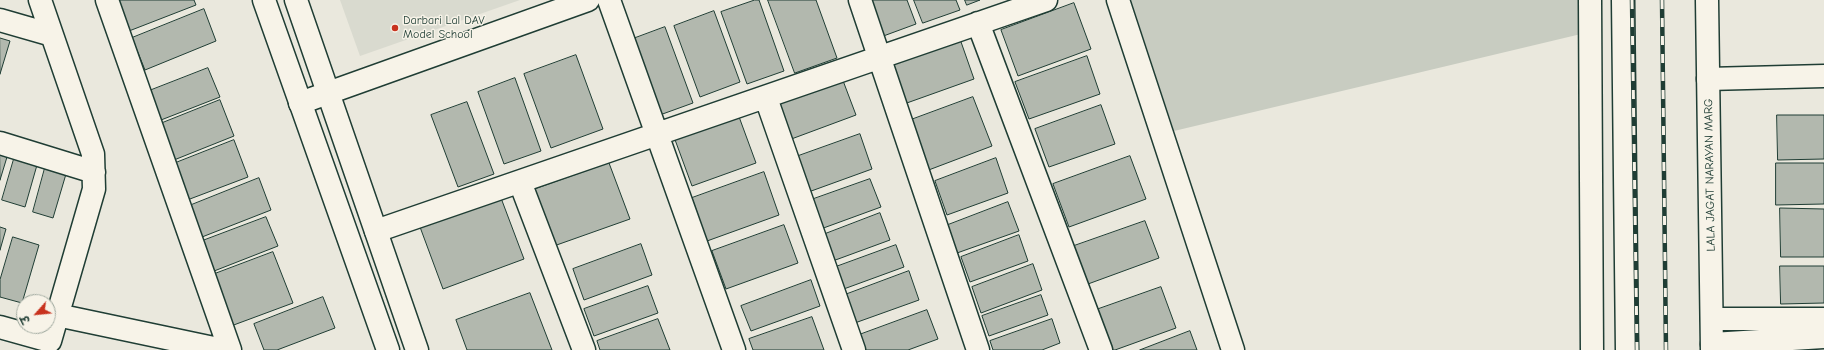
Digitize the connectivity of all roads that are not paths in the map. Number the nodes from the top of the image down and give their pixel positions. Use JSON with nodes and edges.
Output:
{"nodes":[{"id":1,"x":40,"y":0,"type":"edge"},
{"id":2,"x":107,"y":0,"type":"edge"},
{"id":3,"x":264,"y":0,"type":"edge"},
{"id":4,"x":296,"y":0,"type":"edge"},
{"id":5,"x":588,"y":0,"type":"edge"},
{"id":6,"x":609,"y":0,"type":"edge"},
{"id":7,"x":860,"y":0,"type":"edge"},
{"id":8,"x":1046,"y":0,"type":"edge"},
{"id":9,"x":1118,"y":0,"type":"edge"},
{"id":10,"x":1590,"y":0,"type":"edge"},
{"id":11,"x":1623,"y":0,"type":"edge"},
{"id":12,"x":1707,"y":0,"type":"edge"},
{"id":13,"x":0,"y":20,"type":"edge"},
{"id":14,"x":978,"y":23,"type":"junction"},
{"id":15,"x":52,"y":35,"type":"junction"},
{"id":16,"x":880,"y":58,"type":"junction"},
{"id":17,"x":1824,"y":76,"type":"edge"},
{"id":18,"x":1708,"y":79,"type":"junction"},
{"id":19,"x":328,"y":93,"type":"junction"},
{"id":20,"x":766,"y":98,"type":"junction"},
{"id":21,"x":300,"y":103,"type":"junction"},
{"id":22,"x":657,"y":134,"type":"junction"},
{"id":23,"x":0,"y":143,"type":"edge"},
{"id":24,"x":94,"y":172,"type":"junction"},
{"id":25,"x":520,"y":182,"type":"junction"},
{"id":26,"x":376,"y":231,"type":"junction"},
{"id":27,"x":57,"y":315,"type":"junction"},
{"id":28,"x":1712,"y":318,"type":"junction"},
{"id":29,"x":1824,"y":319,"type":"edge"},
{"id":30,"x":0,"y":327,"type":"edge"},
{"id":31,"x":1824,"y":337,"type":"edge"},
{"id":32,"x":1712,"y":347,"type":"edge"},
{"id":33,"x":223,"y":350,"type":"edge"},
{"id":34,"x":230,"y":350,"type":"edge"},
{"id":35,"x":388,"y":350,"type":"edge"},
{"id":36,"x":417,"y":350,"type":"edge"},
{"id":37,"x":584,"y":350,"type":"edge"},
{"id":38,"x":734,"y":350,"type":"edge"},
{"id":39,"x":854,"y":350,"type":"edge"},
{"id":40,"x":978,"y":350,"type":"edge"},
{"id":41,"x":1101,"y":350,"type":"edge"},
{"id":42,"x":1233,"y":350,"type":"edge"},
{"id":43,"x":1592,"y":350,"type":"edge"},
{"id":44,"x":1626,"y":350,"type":"edge"}],
"edges":[{"from":1,"to":15,"type":"street"},
{"from":2,"to":34,"type":"street"},
{"from":3,"to":21,"type":"street"},
{"from":4,"to":19,"type":"street"},
{"from":5,"to":19,"type":"street"},
{"from":6,"to":22,"type":"street"},
{"from":7,"to":16,"type":"street"},
{"from":8,"to":14,"type":"street"},
{"from":9,"to":42,"type":"street"},
{"from":10,"to":43,"type":"street"},
{"from":11,"to":44,"type":"street"},
{"from":12,"to":18,"type":"street","name":"LALA JAGAT NARAYAN MARG"},
{"from":13,"to":15,"type":"street"},
{"from":14,"to":16,"type":"street"},
{"from":14,"to":41,"type":"street"},
{"from":15,"to":24,"type":"street"},
{"from":16,"to":20,"type":"street"},
{"from":16,"to":40,"type":"street"},
{"from":17,"to":18,"type":"street"},
{"from":18,"to":28,"type":"street","name":"LALA JAGAT NARAYAN MARG"},
{"from":19,"to":21,"type":"street"},
{"from":19,"to":26,"type":"street"},
{"from":20,"to":22,"type":"street"},
{"from":20,"to":39,"type":"street"},
{"from":21,"to":35,"type":"street"},
{"from":22,"to":25,"type":"street"},
{"from":22,"to":38,"type":"street"},
{"from":23,"to":24,"type":"street"},
{"from":24,"to":27,"type":"street"},
{"from":25,"to":26,"type":"street"},
{"from":25,"to":37,"type":"street"},
{"from":26,"to":36,"type":"street"},
{"from":27,"to":30,"type":"street"},
{"from":27,"to":33,"type":"street"},
{"from":28,"to":29,"type":"street"},
{"from":28,"to":32,"type":"street","name":"LALA JAGAT NARAYAN MARG"},
{"from":31,"to":32,"type":"street"}]}
